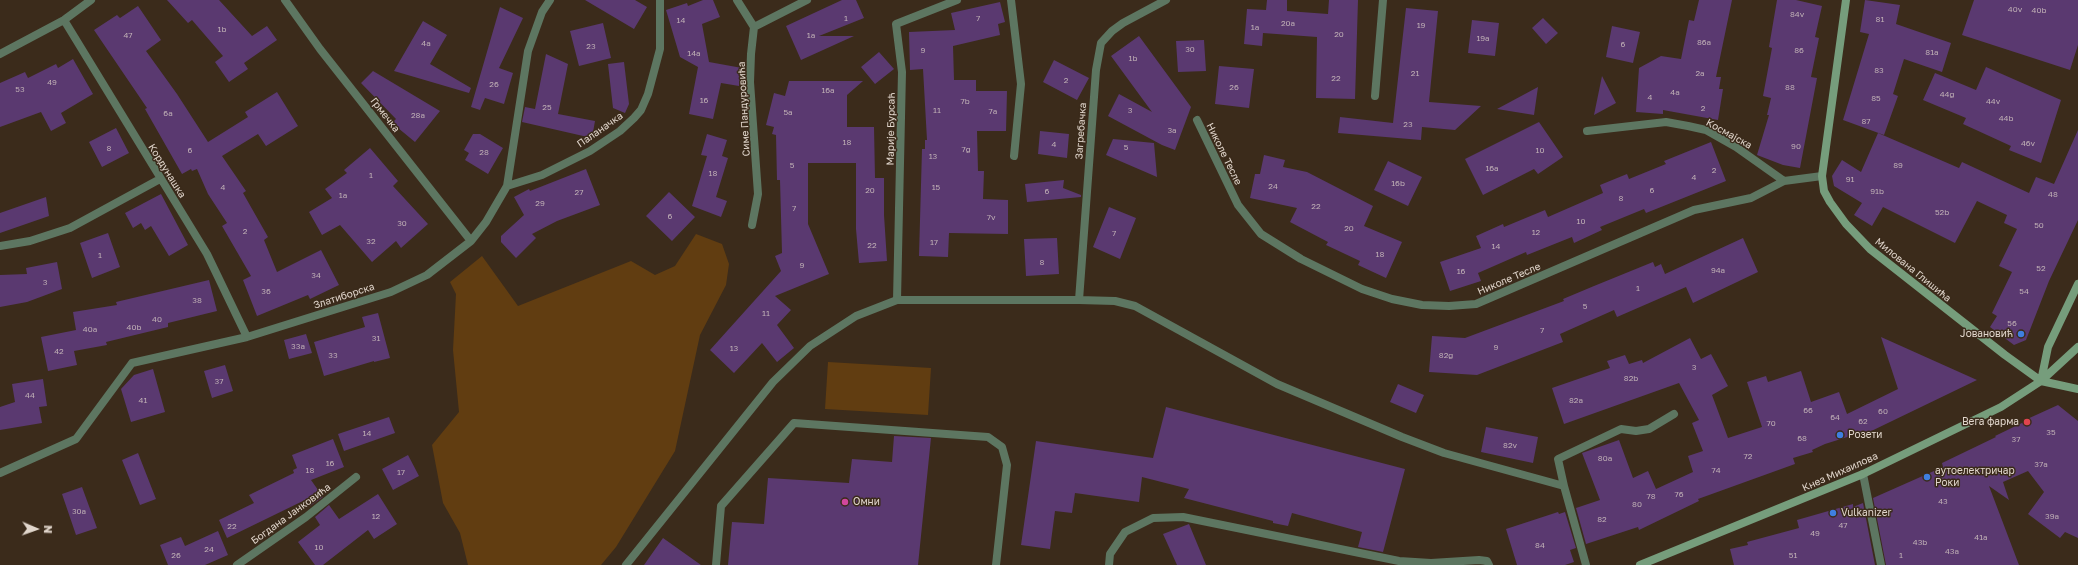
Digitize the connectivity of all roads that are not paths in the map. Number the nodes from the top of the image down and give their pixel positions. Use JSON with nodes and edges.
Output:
{"nodes":[{"id":1,"x":91,"y":0,"type":"edge"},
{"id":2,"x":286,"y":0,"type":"edge"},
{"id":3,"x":550,"y":0,"type":"edge"},
{"id":4,"x":660,"y":0,"type":"edge"},
{"id":5,"x":737,"y":0,"type":"edge"},
{"id":6,"x":807,"y":0,"type":"edge"},
{"id":7,"x":957,"y":0,"type":"edge"},
{"id":8,"x":1011,"y":0,"type":"edge"},
{"id":9,"x":1166,"y":0,"type":"edge"},
{"id":10,"x":1383,"y":0,"type":"edge"},
{"id":11,"x":1846,"y":0,"type":"edge"},
{"id":12,"x":64,"y":20,"type":"junction"},
{"id":13,"x":754,"y":27,"type":"junction"},
{"id":14,"x":0,"y":54,"type":"edge"},
{"id":15,"x":1375,"y":96,"type":"dead end"},
{"id":16,"x":1197,"y":120,"type":"dead end"},
{"id":17,"x":1587,"y":131,"type":"dead end"},
{"id":18,"x":1014,"y":156,"type":"dead end"},
{"id":19,"x":1822,"y":176,"type":"junction"},
{"id":20,"x":160,"y":179,"type":"junction"},
{"id":21,"x":1784,"y":181,"type":"junction"},
{"id":22,"x":507,"y":186,"type":"junction"},
{"id":23,"x":752,"y":225,"type":"dead end"},
{"id":24,"x":470,"y":241,"type":"junction"},
{"id":25,"x":0,"y":246,"type":"edge"},
{"id":26,"x":2078,"y":284,"type":"edge"},
{"id":27,"x":897,"y":300,"type":"junction"},
{"id":28,"x":1079,"y":300,"type":"junction"},
{"id":29,"x":247,"y":336,"type":"junction"},
{"id":30,"x":2078,"y":348,"type":"edge"},
{"id":31,"x":2040,"y":381,"type":"junction"},
{"id":32,"x":2078,"y":388,"type":"edge"},
{"id":33,"x":1674,"y":414,"type":"dead end"},
{"id":34,"x":0,"y":473,"type":"edge"},
{"id":35,"x":1863,"y":474,"type":"junction"},
{"id":36,"x":356,"y":477,"type":"dead end"},
{"id":37,"x":1564,"y":486,"type":"junction"},
{"id":38,"x":237,"y":565,"type":"edge"},
{"id":39,"x":626,"y":565,"type":"edge"},
{"id":40,"x":716,"y":565,"type":"edge"},
{"id":41,"x":996,"y":565,"type":"edge"},
{"id":42,"x":1109,"y":565,"type":"edge"},
{"id":43,"x":1489,"y":565,"type":"edge"},
{"id":44,"x":1586,"y":565,"type":"edge"},
{"id":45,"x":1640,"y":565,"type":"edge"},
{"id":46,"x":1881,"y":565,"type":"edge"}],
"edges":[{"from":1,"to":12,"type":"street"},
{"from":2,"to":24,"type":"street","name":"Грмечка"},
{"from":3,"to":22,"type":"street","name":"Златиборска"},
{"from":4,"to":22,"type":"street","name":"Паланачка"},
{"from":5,"to":13,"type":"street"},
{"from":6,"to":13,"type":"street"},
{"from":7,"to":27,"type":"street","name":"Марије Бурсаћ"},
{"from":8,"to":18,"type":"street"},
{"from":9,"to":28,"type":"street","name":"Загребачка"},
{"from":10,"to":15,"type":"street"},
{"from":11,"to":19,"type":"street","name":"Милована Глишића"},
{"from":12,"to":14,"type":"street"},
{"from":12,"to":20,"type":"street","name":"Кордунашка"},
{"from":13,"to":23,"type":"street","name":"Симе Пандуровића"},
{"from":16,"to":21,"type":"street","name":"Николе Тесле"},
{"from":17,"to":21,"type":"street","name":"Космајска"},
{"from":19,"to":21,"type":"street","name":"Николе Тесле"},
{"from":19,"to":31,"type":"street","name":"Милована Глишића"},
{"from":20,"to":25,"type":"street"},
{"from":20,"to":29,"type":"street","name":"Кордунашка"},
{"from":22,"to":24,"type":"street","name":"Златиборска"},
{"from":24,"to":29,"type":"street","name":"Златиборска"},
{"from":26,"to":31,"type":"street"},
{"from":27,"to":28,"type":"street"},
{"from":27,"to":39,"type":"street"},
{"from":28,"to":37,"type":"street"},
{"from":29,"to":34,"type":"street","name":"Златиборска"},
{"from":30,"to":31,"type":"street","name":"Кнез Михаилова"},
{"from":31,"to":32,"type":"street"},
{"from":31,"to":35,"type":"street","name":"Кнез Михаилова"},
{"from":33,"to":37,"type":"street"},
{"from":35,"to":45,"type":"street","name":"Кнез Михаилова"},
{"from":35,"to":46,"type":"street"},
{"from":36,"to":38,"type":"street","name":"Богдана Јанковића"},
{"from":37,"to":44,"type":"street"},
{"from":40,"to":41,"type":"street"},
{"from":42,"to":43,"type":"street"}]}
